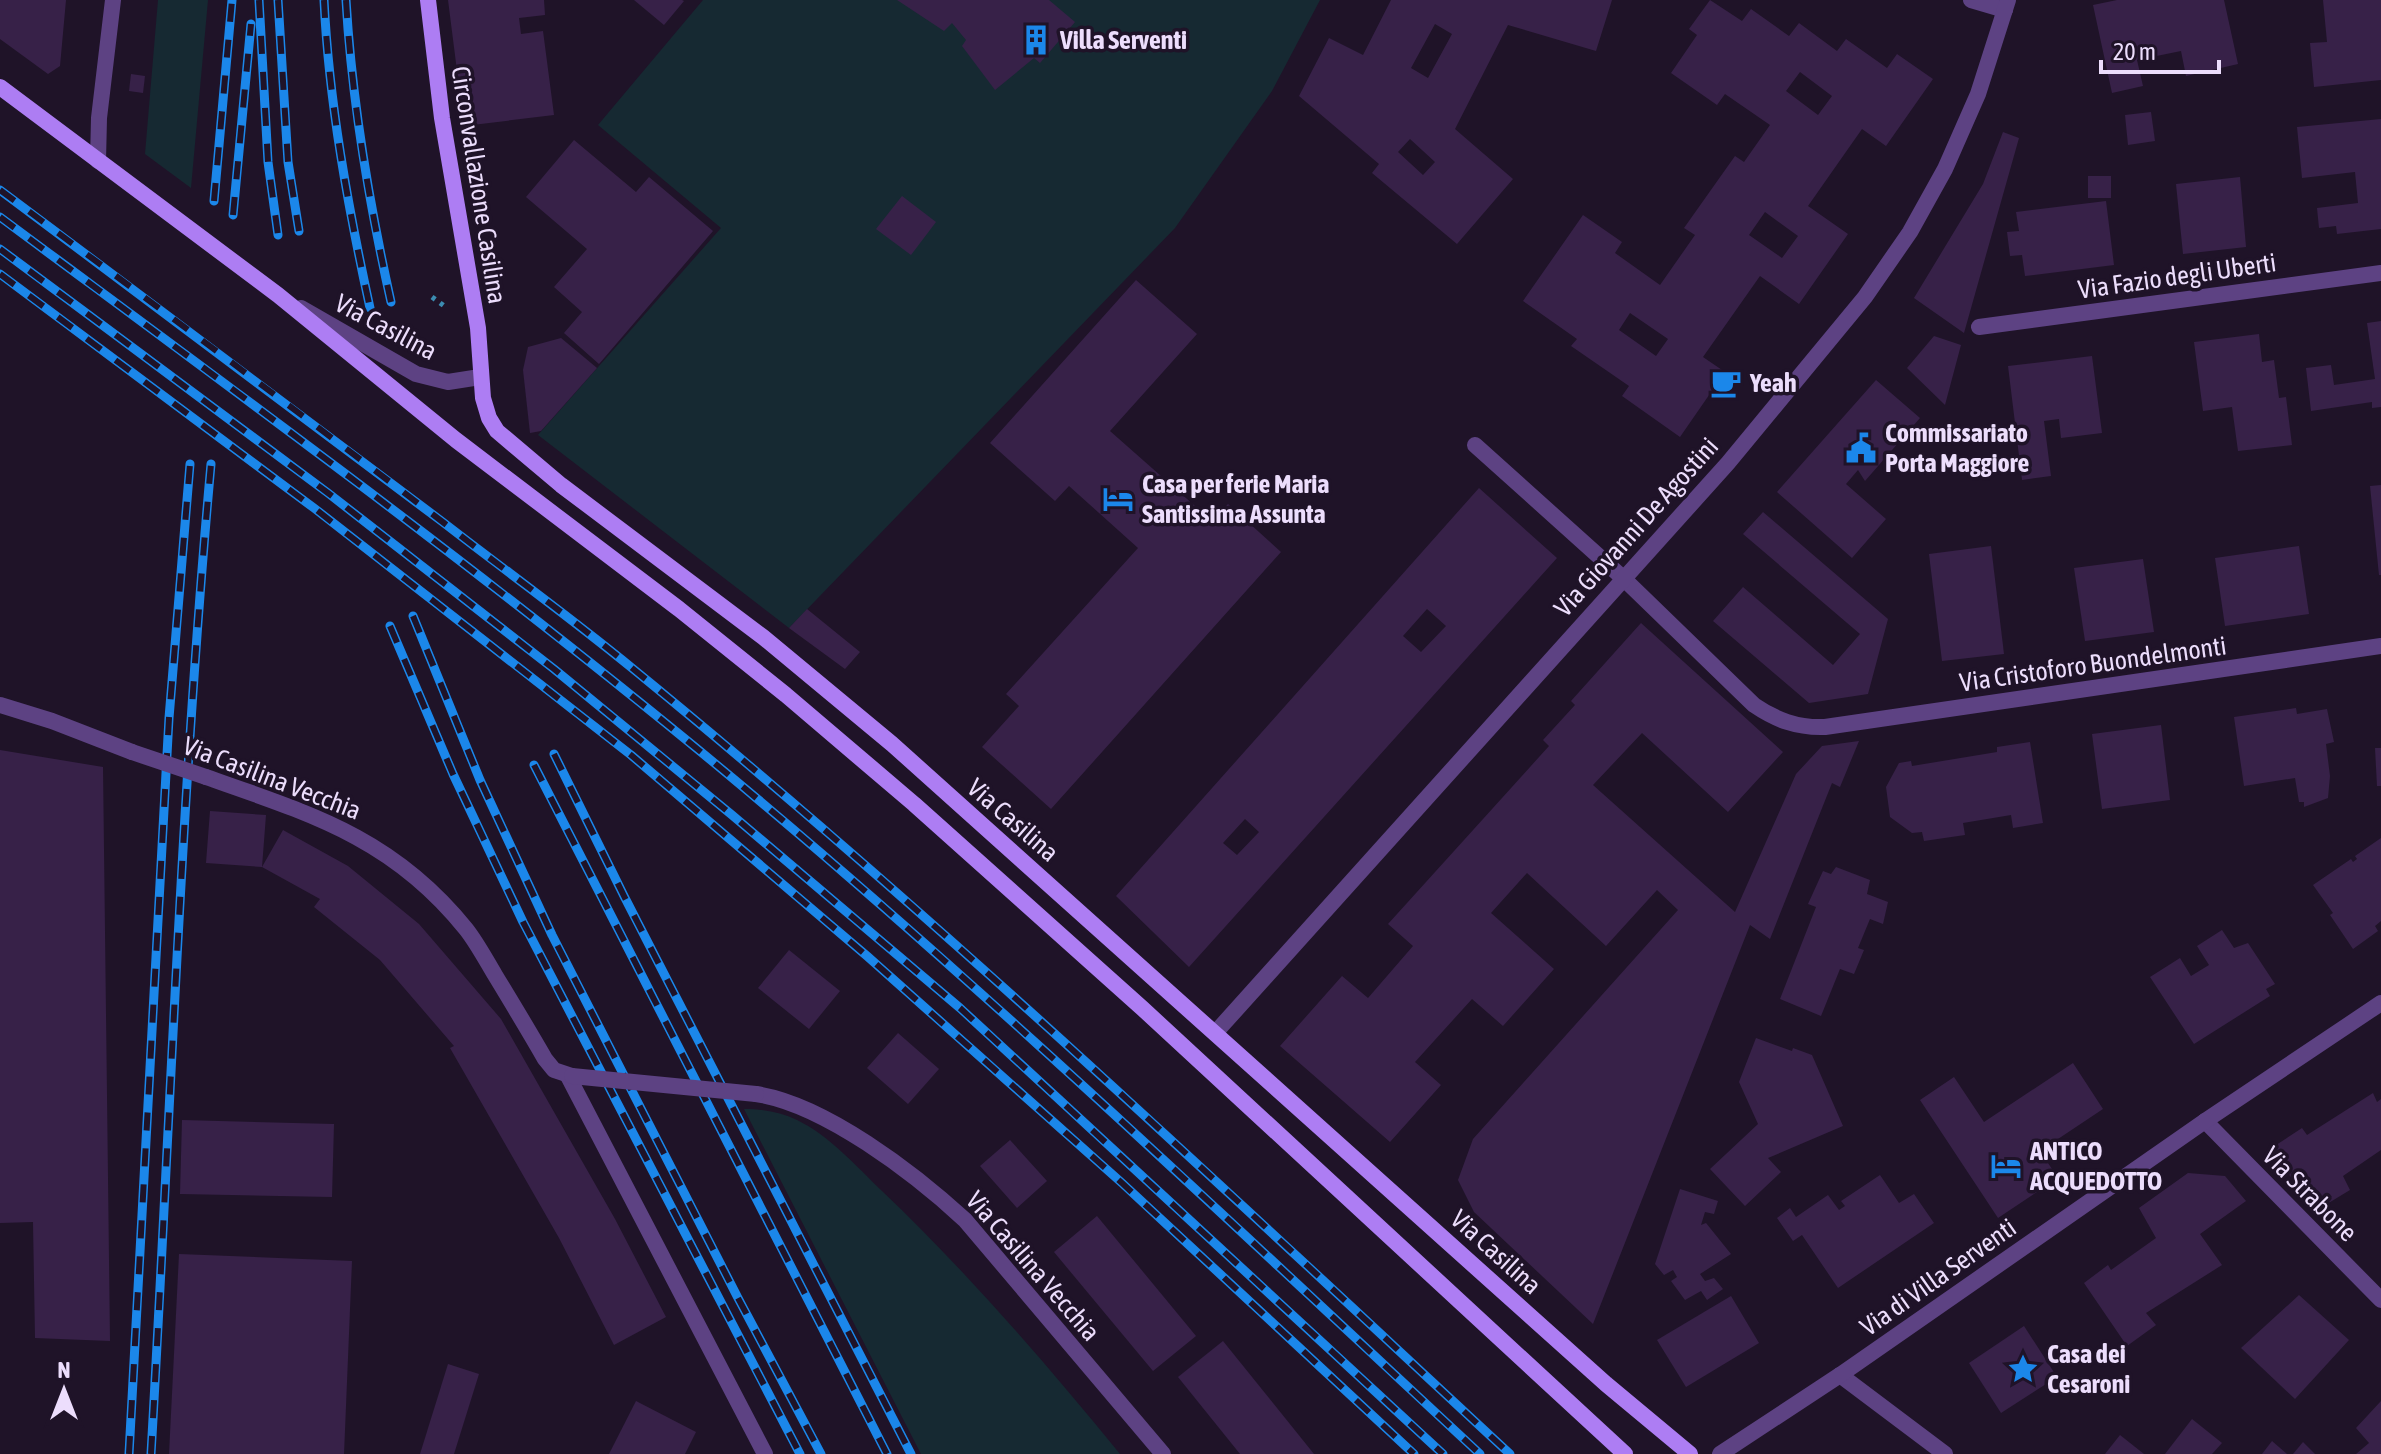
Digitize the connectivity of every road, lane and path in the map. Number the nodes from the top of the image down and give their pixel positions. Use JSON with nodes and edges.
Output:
{"nodes":[{"id":1,"x":113,"y":0,"type":"edge"},
{"id":2,"x":428,"y":0,"type":"edge"},
{"id":3,"x":1971,"y":0,"type":"edge"},
{"id":4,"x":2006,"y":5,"type":"edge"},
{"id":5,"x":0,"y":87,"type":"edge"},
{"id":6,"x":98,"y":161,"type":"junction"},
{"id":7,"x":2381,"y":273,"type":"edge"},
{"id":8,"x":278,"y":295,"type":"junction"},
{"id":9,"x":1979,"y":327,"type":"dead end"},
{"id":10,"x":480,"y":377,"type":"junction"},
{"id":11,"x":1475,"y":445,"type":"dead end"},
{"id":12,"x":1623,"y":578,"type":"junction"},
{"id":13,"x":2381,"y":646,"type":"edge"},
{"id":14,"x":0,"y":705,"type":"edge"},
{"id":15,"x":2381,"y":1003,"type":"edge"},
{"id":16,"x":1216,"y":1032,"type":"junction"},
{"id":17,"x":570,"y":1076,"type":"junction"},
{"id":18,"x":2205,"y":1121,"type":"junction"},
{"id":19,"x":2381,"y":1300,"type":"edge"},
{"id":20,"x":1840,"y":1375,"type":"junction"},
{"id":21,"x":765,"y":1454,"type":"edge"},
{"id":22,"x":1163,"y":1454,"type":"edge"},
{"id":23,"x":1625,"y":1454,"type":"edge"},
{"id":24,"x":1690,"y":1454,"type":"edge"},
{"id":25,"x":1720,"y":1454,"type":"edge"},
{"id":26,"x":1945,"y":1454,"type":"edge"}],
"edges":[{"from":1,"to":6,"type":"street"},
{"from":2,"to":10,"type":"main road","name":"Circonvallazione Casilina"},
{"from":3,"to":4,"type":"street"},
{"from":4,"to":12,"type":"street","name":"Via Giovanni De Agostini"},
{"from":5,"to":6,"type":"main road","name":"Via Casilina"},
{"from":6,"to":8,"type":"main road","name":"Via Casilina"},
{"from":7,"to":9,"type":"street","name":"Via Fazio degli Uberti"},
{"from":8,"to":10,"type":"street","name":"Via Casilina"},
{"from":8,"to":23,"type":"main road","name":"Via Casilina"},
{"from":10,"to":16,"type":"main road","name":"Via Casilina"},
{"from":11,"to":12,"type":"street"},
{"from":12,"to":13,"type":"street","name":"Via Cristoforo Buondelmonti"},
{"from":12,"to":16,"type":"street","name":"Via Giovanni De Agostini"},
{"from":14,"to":17,"type":"street","name":"Via Casilina Vecchia","bridge":true},
{"from":15,"to":18,"type":"street","name":"Via di Villa Serventi"},
{"from":16,"to":24,"type":"main road","name":"Via Casilina"},
{"from":17,"to":21,"type":"street","name":"Via Casilina Vecchia"},
{"from":17,"to":22,"type":"street","name":"Via Casilina Vecchia","bridge":true},
{"from":18,"to":19,"type":"street","name":"Via Strabone"},
{"from":18,"to":20,"type":"street","name":"Via di Villa Serventi"},
{"from":20,"to":25,"type":"street","name":"Via di Villa Serventi"},
{"from":20,"to":26,"type":"street"}]}
